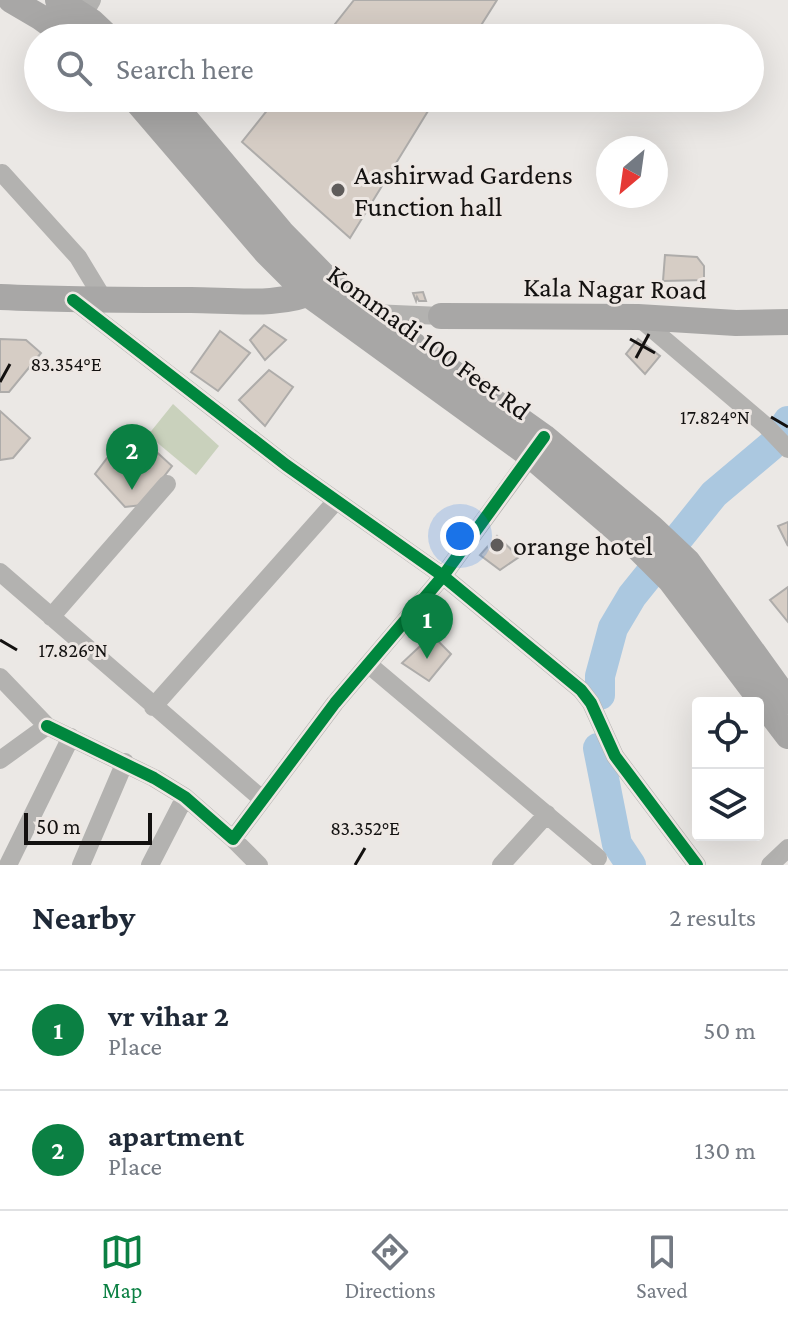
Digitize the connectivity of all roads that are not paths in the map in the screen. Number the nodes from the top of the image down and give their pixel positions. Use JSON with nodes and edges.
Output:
{"nodes":[{"id":1,"x":11,"y":0,"type":"edge"},
{"id":2,"x":58,"y":0,"type":"edge"},
{"id":3,"x":78,"y":23,"type":"edge"},
{"id":4,"x":146,"y":112,"type":"edge"},
{"id":5,"x":180,"y":112,"type":"edge"},
{"id":6,"x":2,"y":173,"type":"dead end"},
{"id":7,"x":320,"y":289,"type":"junction"},
{"id":8,"x":0,"y":297,"type":"edge"},
{"id":9,"x":73,"y":300,"type":"junction"},
{"id":10,"x":104,"y":300,"type":"junction"},
{"id":11,"x":372,"y":313,"type":"junction"},
{"id":12,"x":441,"y":316,"type":"junction"},
{"id":13,"x":638,"y":317,"type":"junction"},
{"id":14,"x":788,"y":322,"type":"edge"},
{"id":15,"x":394,"y":345,"type":"junction"},
{"id":16,"x":537,"y":447,"type":"junction"},
{"id":17,"x":788,"y":449,"type":"edge"},
{"id":18,"x":167,"y":484,"type":"dead end"},
{"id":19,"x":336,"y":501,"type":"junction"},
{"id":20,"x":679,"y":571,"type":"junction"},
{"id":21,"x":0,"y":572,"type":"edge"},
{"id":22,"x":443,"y":576,"type":"junction"},
{"id":23,"x":51,"y":617,"type":"junction"},
{"id":24,"x":368,"y":664,"type":"junction"},
{"id":25,"x":0,"y":677,"type":"edge"},
{"id":26,"x":788,"y":701,"type":"edge"},
{"id":27,"x":153,"y":707,"type":"junction"},
{"id":28,"x":47,"y":726,"type":"junction"},
{"id":29,"x":788,"y":736,"type":"edge"},
{"id":30,"x":71,"y":737,"type":"junction"},
{"id":31,"x":0,"y":760,"type":"edge"},
{"id":32,"x":125,"y":762,"type":"junction"},
{"id":33,"x":185,"y":797,"type":"junction"},
{"id":34,"x":262,"y":799,"type":"junction"},
{"id":35,"x":547,"y":814,"type":"junction"},
{"id":36,"x":233,"y":839,"type":"junction"},
{"id":37,"x":788,"y":848,"type":"edge"},
{"id":38,"x":598,"y":858,"type":"dead end"},
{"id":39,"x":8,"y":865,"type":"edge"},
{"id":40,"x":81,"y":865,"type":"edge"},
{"id":41,"x":150,"y":865,"type":"edge"},
{"id":42,"x":259,"y":865,"type":"edge"},
{"id":43,"x":501,"y":865,"type":"edge"},
{"id":44,"x":697,"y":865,"type":"edge"},
{"id":45,"x":770,"y":865,"type":"edge"}],
"edges":[{"from":1,"to":3,"type":"main road"},
{"from":2,"to":3,"type":"main road"},
{"from":4,"to":7,"type":"main road","name":"Kommadi 100 Feet Rd"},
{"from":5,"to":7,"type":"main road"},
{"from":6,"to":10,"type":"street"},
{"from":7,"to":10,"type":"main road"},
{"from":7,"to":11,"type":"main road"},
{"from":7,"to":15,"type":"main road","name":"Kommadi 100 Feet Rd"},
{"from":8,"to":9,"type":"main road"},
{"from":9,"to":10,"type":"main road"},
{"from":9,"to":19,"type":"street"},
{"from":11,"to":12,"type":"street","name":"Kala Nagar Road"},
{"from":11,"to":15,"type":"main road"},
{"from":12,"to":13,"type":"main road","name":"Kala Nagar Road"},
{"from":12,"to":15,"type":"street"},
{"from":13,"to":14,"type":"main road","name":"Kala Nagar Road"},
{"from":13,"to":17,"type":"street"},
{"from":15,"to":16,"type":"main road","name":"Kommadi 100 Feet Rd"},
{"from":16,"to":20,"type":"main road","name":"Kommadi 100 Feet Rd"},
{"from":16,"to":22,"type":"street"},
{"from":18,"to":23,"type":"street"},
{"from":19,"to":22,"type":"street"},
{"from":19,"to":27,"type":"street"},
{"from":20,"to":26,"type":"main road"},
{"from":20,"to":29,"type":"main road","name":"Kommadi 100 Feet Rd"},
{"from":21,"to":23,"type":"street"},
{"from":22,"to":24,"type":"street"},
{"from":22,"to":44,"type":"street"},
{"from":23,"to":27,"type":"street"},
{"from":24,"to":34,"type":"street"},
{"from":24,"to":35,"type":"street"},
{"from":25,"to":28,"type":"street"},
{"from":27,"to":34,"type":"street"},
{"from":28,"to":30,"type":"street"},
{"from":28,"to":31,"type":"street"},
{"from":30,"to":32,"type":"street"},
{"from":30,"to":39,"type":"street"},
{"from":32,"to":33,"type":"street"},
{"from":32,"to":40,"type":"street"},
{"from":33,"to":36,"type":"street"},
{"from":33,"to":41,"type":"street"},
{"from":34,"to":36,"type":"street"},
{"from":35,"to":38,"type":"street"},
{"from":35,"to":43,"type":"street"},
{"from":36,"to":42,"type":"street"},
{"from":37,"to":45,"type":"street"}]}
